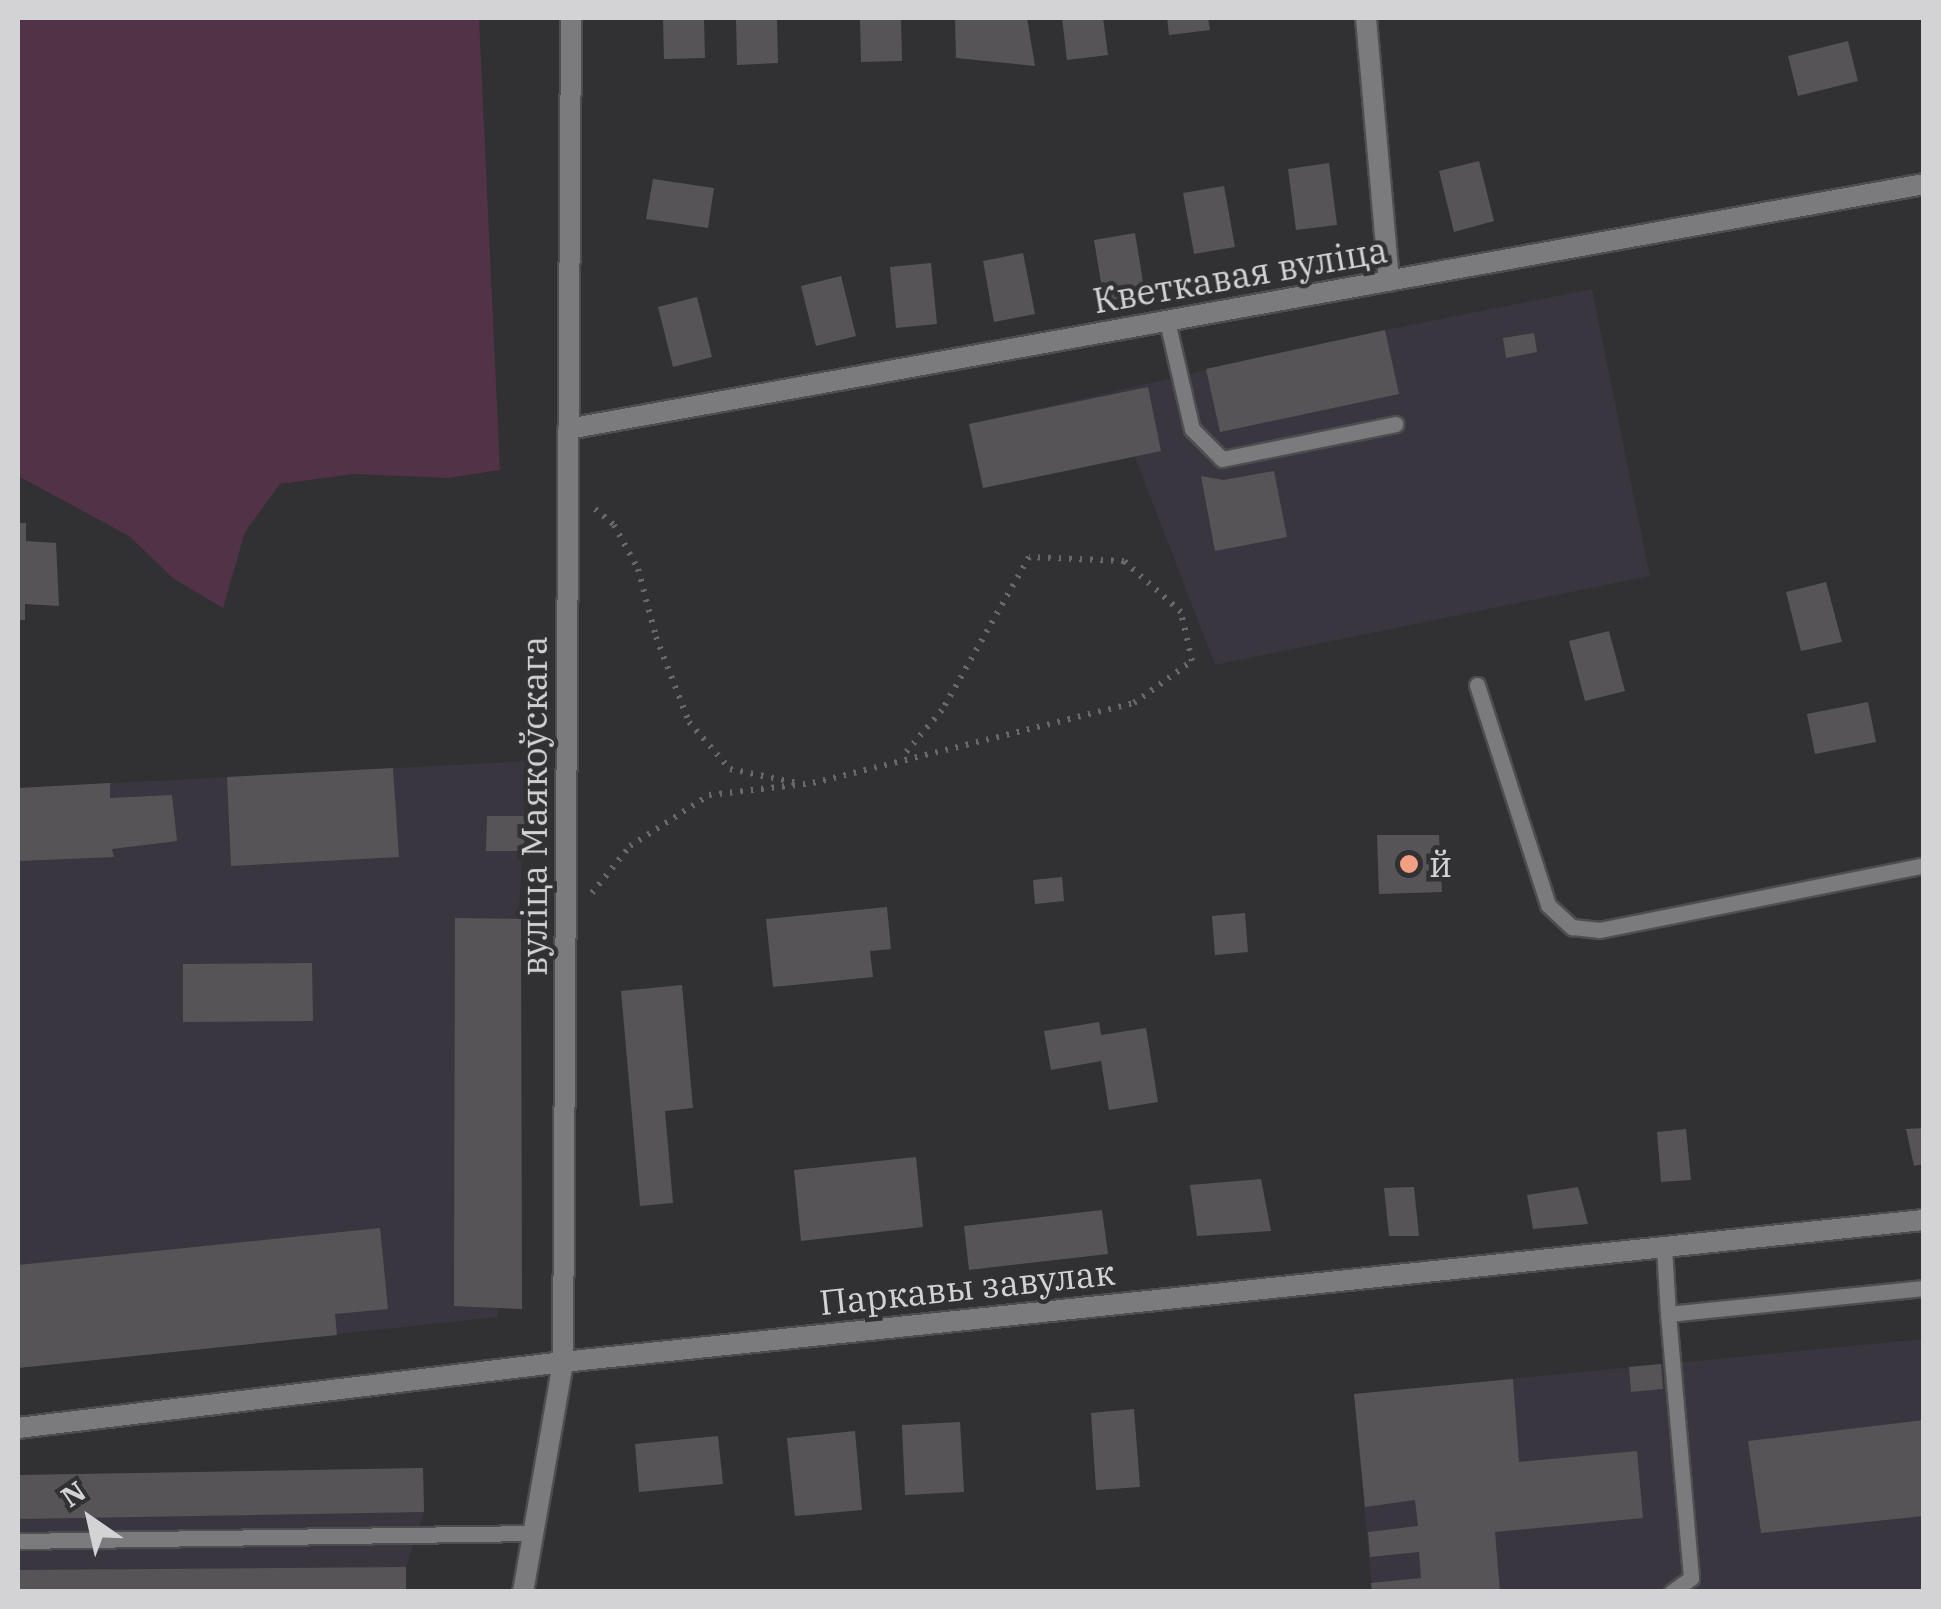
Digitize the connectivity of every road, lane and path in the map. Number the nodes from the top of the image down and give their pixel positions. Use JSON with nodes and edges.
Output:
{"nodes":[{"id":1,"x":570,"y":18,"type":"edge"},
{"id":2,"x":1366,"y":18,"type":"edge"},
{"id":3,"x":1924,"y":184,"type":"edge"},
{"id":4,"x":1389,"y":281,"type":"junction"},
{"id":5,"x":1168,"y":321,"type":"junction"},
{"id":6,"x":1395,"y":424,"type":"dead end"},
{"id":7,"x":568,"y":429,"type":"junction"},
{"id":8,"x":568,"y":486,"type":"junction"},
{"id":9,"x":1477,"y":685,"type":"dead end"},
{"id":10,"x":901,"y":758,"type":"junction"},
{"id":11,"x":803,"y":784,"type":"junction"},
{"id":12,"x":1924,"y":865,"type":"edge"},
{"id":13,"x":566,"y":925,"type":"junction"},
{"id":14,"x":1924,"y":1220,"type":"edge"},
{"id":15,"x":1664,"y":1247,"type":"junction"},
{"id":16,"x":1924,"y":1288,"type":"edge"},
{"id":17,"x":1668,"y":1314,"type":"junction"},
{"id":18,"x":563,"y":1362,"type":"junction"},
{"id":19,"x":18,"y":1428,"type":"edge"},
{"id":20,"x":533,"y":1533,"type":"junction"},
{"id":21,"x":18,"y":1541,"type":"edge"},
{"id":22,"x":523,"y":1592,"type":"edge"},
{"id":23,"x":1672,"y":1592,"type":"edge"}],
"edges":[{"from":1,"to":7,"type":"street","name":"вуліца Маякоўскага"},
{"from":2,"to":4,"type":"street"},
{"from":3,"to":4,"type":"street","name":"Кветкавая вуліца"},
{"from":4,"to":5,"type":"street","name":"Кветкавая вуліца"},
{"from":5,"to":6,"type":"lane"},
{"from":5,"to":7,"type":"street","name":"Кветкавая вуліца"},
{"from":7,"to":8,"type":"street","name":"вуліца Маякоўскага"},
{"from":8,"to":11,"type":"path"},
{"from":8,"to":13,"type":"street","name":"вуліца Маякоўскага"},
{"from":9,"to":12,"type":"lane"},
{"from":10,"to":10,"type":"path"},
{"from":10,"to":11,"type":"path"},
{"from":11,"to":13,"type":"path"},
{"from":13,"to":18,"type":"street","name":"вуліца Маякоўскага"},
{"from":14,"to":15,"type":"street","name":"Паркавы завулак"},
{"from":15,"to":17,"type":"lane"},
{"from":15,"to":18,"type":"street","name":"Паркавы завулак"},
{"from":16,"to":17,"type":"lane"},
{"from":17,"to":23,"type":"lane"},
{"from":18,"to":19,"type":"street","name":"Паркавы завулак"},
{"from":18,"to":20,"type":"street","name":"вуліца Маякоўскага"},
{"from":20,"to":21,"type":"lane"},
{"from":20,"to":22,"type":"street","name":"вуліца Маякоўскага"}]}
